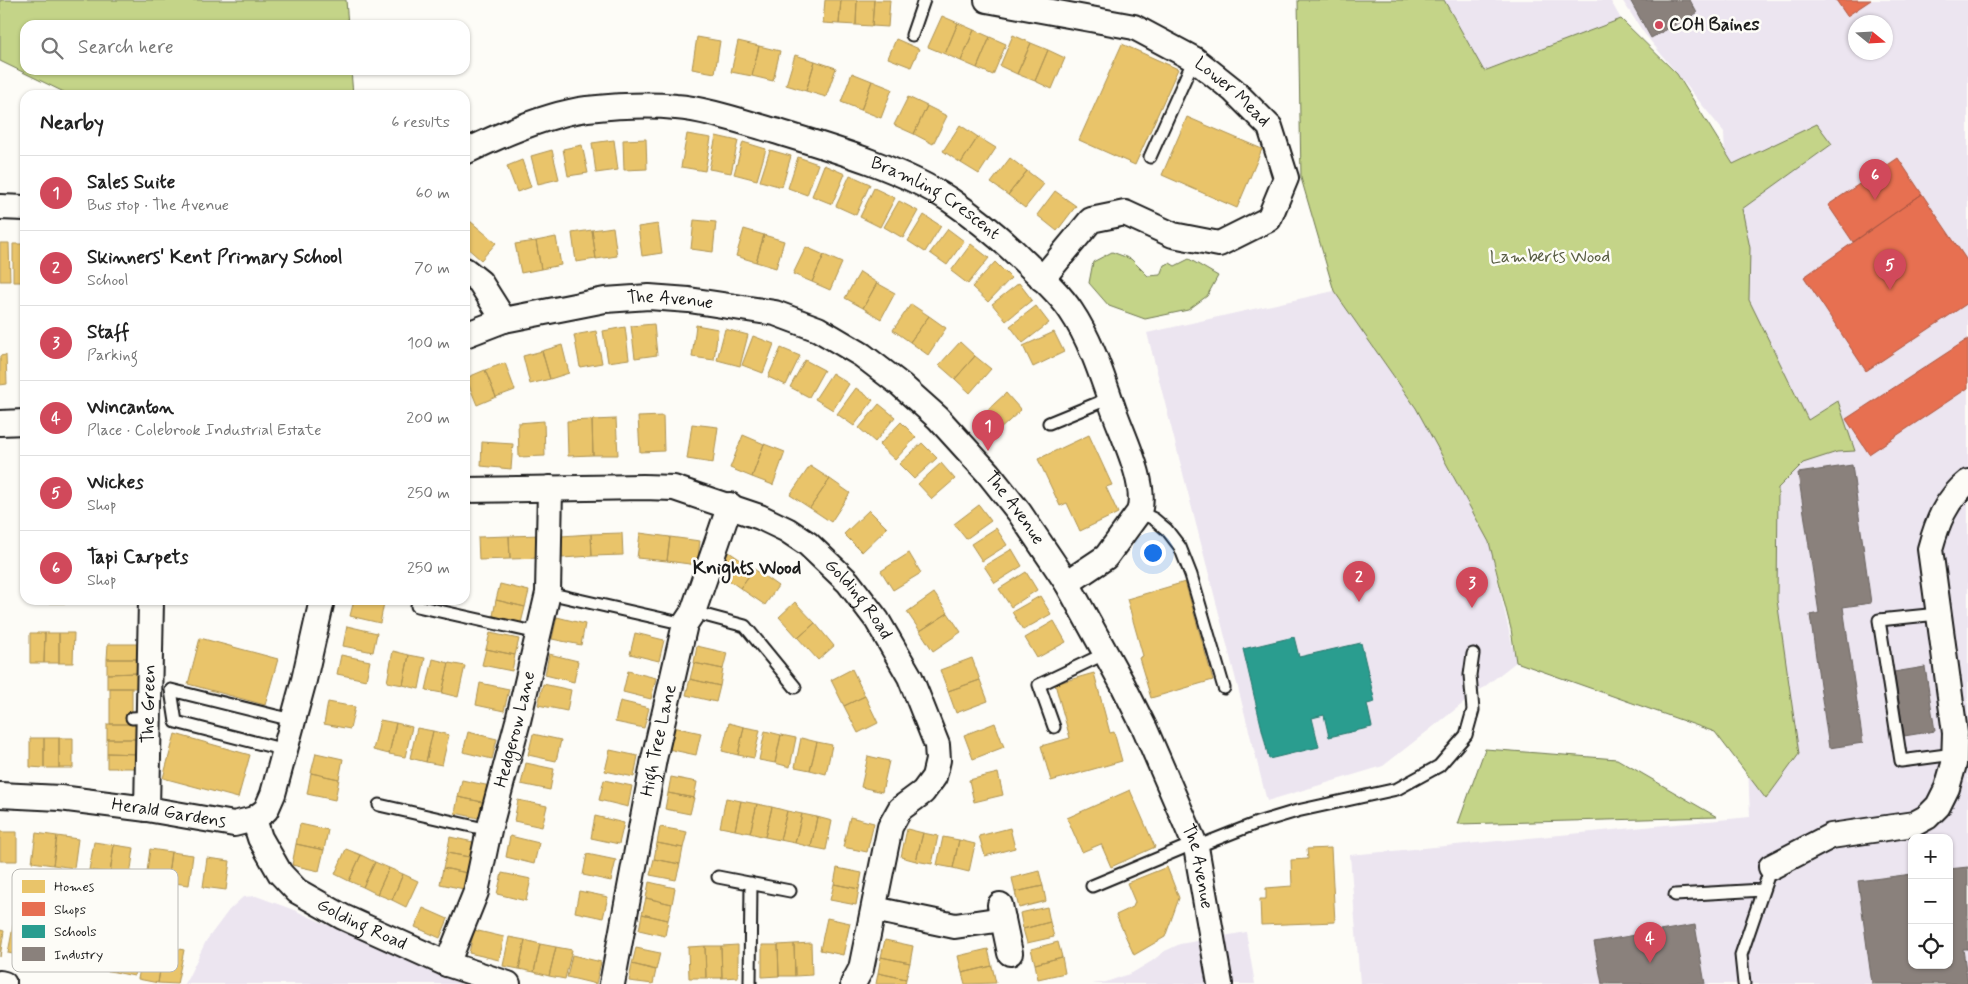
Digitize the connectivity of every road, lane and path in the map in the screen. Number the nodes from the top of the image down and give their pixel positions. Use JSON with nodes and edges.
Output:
{"nodes":[{"id":1,"x":924,"y":0,"type":"edge"},
{"id":2,"x":987,"y":0,"type":"edge"},
{"id":3,"x":912,"y":34,"type":"dead end"},
{"id":4,"x":1194,"y":60,"type":"junction"},
{"id":5,"x":470,"y":150,"type":"edge"},
{"id":6,"x":1150,"y":157,"type":"dead end"},
{"id":7,"x":0,"y":208,"type":"edge"},
{"id":8,"x":20,"y":208,"type":"edge"},
{"id":9,"x":470,"y":274,"type":"edge"},
{"id":10,"x":1042,"y":279,"type":"junction"},
{"id":11,"x":504,"y":320,"type":"junction"},
{"id":12,"x":470,"y":333,"type":"edge"},
{"id":13,"x":1110,"y":398,"type":"junction"},
{"id":14,"x":20,"y":422,"type":"edge"},
{"id":15,"x":0,"y":423,"type":"edge"},
{"id":16,"x":1049,"y":423,"type":"dead end"},
{"id":17,"x":1968,"y":482,"type":"edge"},
{"id":18,"x":550,"y":488,"type":"junction"},
{"id":19,"x":470,"y":490,"type":"edge"},
{"id":20,"x":730,"y":505,"type":"junction"},
{"id":21,"x":1140,"y":512,"type":"junction"},
{"id":22,"x":1067,"y":583,"type":"junction"},
{"id":23,"x":548,"y":593,"type":"junction"},
{"id":24,"x":151,"y":605,"type":"edge"},
{"id":25,"x":321,"y":605,"type":"edge"},
{"id":26,"x":417,"y":606,"type":"dead end"},
{"id":27,"x":1938,"y":614,"type":"junction"},
{"id":28,"x":688,"y":618,"type":"junction"},
{"id":29,"x":538,"y":633,"type":"junction"},
{"id":30,"x":1106,"y":653,"type":"junction"},
{"id":31,"x":1473,"y":654,"type":"dead end"},
{"id":32,"x":795,"y":687,"type":"dead end"},
{"id":33,"x":1224,"y":688,"type":"dead end"},
{"id":34,"x":292,"y":720,"type":"junction"},
{"id":35,"x":1054,"y":727,"type":"dead end"},
{"id":36,"x":285,"y":750,"type":"junction"},
{"id":37,"x":1954,"y":754,"type":"junction"},
{"id":38,"x":0,"y":795,"type":"edge"},
{"id":39,"x":379,"y":805,"type":"dead end"},
{"id":40,"x":147,"y":809,"type":"junction"},
{"id":41,"x":254,"y":819,"type":"junction"},
{"id":42,"x":490,"y":830,"type":"junction"},
{"id":43,"x":1196,"y":845,"type":"junction"},
{"id":44,"x":1771,"y":867,"type":"joint"},
{"id":45,"x":718,"y":877,"type":"dead end"},
{"id":46,"x":751,"y":883,"type":"junction"},
{"id":47,"x":1092,"y":886,"type":"dead end"},
{"id":48,"x":1763,"y":890,"type":"junction"},
{"id":49,"x":790,"y":891,"type":"dead end"},
{"id":50,"x":1675,"y":895,"type":"dead end"},
{"id":51,"x":874,"y":909,"type":"junction"},
{"id":52,"x":1010,"y":953,"type":"dead end"},
{"id":53,"x":447,"y":964,"type":"junction"},
{"id":54,"x":1219,"y":976,"type":"edge"},
{"id":55,"x":0,"y":983,"type":"edge"},
{"id":56,"x":4,"y":984,"type":"edge"},
{"id":57,"x":508,"y":984,"type":"edge"},
{"id":58,"x":612,"y":984,"type":"edge"},
{"id":59,"x":750,"y":984,"type":"edge"},
{"id":60,"x":853,"y":984,"type":"edge"},
{"id":61,"x":1744,"y":984,"type":"edge"}],
"edges":[{"from":1,"to":3,"type":"lane"},
{"from":2,"to":4,"type":"street","name":"Lower Mead"},
{"from":4,"to":6,"type":"lane"},
{"from":4,"to":10,"type":"street","name":"Lower Mead"},
{"from":5,"to":10,"type":"street","name":"Bramling Crescent"},
{"from":7,"to":8,"type":"street"},
{"from":9,"to":11,"type":"street"},
{"from":10,"to":13,"type":"street","name":"Bramling Crescent"},
{"from":11,"to":12,"type":"street","name":"The Avenue"},
{"from":11,"to":22,"type":"street","name":"The Avenue"},
{"from":13,"to":16,"type":"lane"},
{"from":13,"to":21,"type":"street","name":"Bramling Crescent"},
{"from":14,"to":15,"type":"street"},
{"from":17,"to":27,"type":"street"},
{"from":18,"to":19,"type":"street","name":"Golding Road"},
{"from":18,"to":20,"type":"street","name":"Golding Road"},
{"from":18,"to":23,"type":"street","name":"Hedgerow Lane"},
{"from":20,"to":28,"type":"street","name":"High Tree Lane"},
{"from":20,"to":51,"type":"street","name":"Golding Road"},
{"from":21,"to":22,"type":"street"},
{"from":21,"to":33,"type":"lane"},
{"from":22,"to":30,"type":"street","name":"The Avenue"},
{"from":23,"to":28,"type":"lane"},
{"from":23,"to":29,"type":"street","name":"Hedgerow Lane"},
{"from":24,"to":40,"type":"street","name":"The Green"},
{"from":25,"to":34,"type":"street"},
{"from":26,"to":29,"type":"lane"},
{"from":27,"to":37,"type":"street"},
{"from":27,"to":37,"type":"lane"},
{"from":28,"to":32,"type":"lane"},
{"from":28,"to":58,"type":"street","name":"High Tree Lane"},
{"from":29,"to":42,"type":"street","name":"Hedgerow Lane"},
{"from":30,"to":35,"type":"lane"},
{"from":30,"to":43,"type":"street","name":"The Avenue"},
{"from":31,"to":43,"type":"lane"},
{"from":34,"to":36,"type":"street"},
{"from":34,"to":36,"type":"lane"},
{"from":36,"to":41,"type":"street"},
{"from":37,"to":44,"type":"street"},
{"from":38,"to":40,"type":"street","name":"Herald Gardens"},
{"from":39,"to":42,"type":"lane"},
{"from":40,"to":41,"type":"street","name":"Herald Gardens"},
{"from":41,"to":53,"type":"street","name":"Golding Road"},
{"from":42,"to":53,"type":"street","name":"Hedgerow Lane"},
{"from":43,"to":47,"type":"lane"},
{"from":43,"to":54,"type":"street","name":"The Avenue"},
{"from":44,"to":48,"type":"lane"},
{"from":45,"to":46,"type":"lane"},
{"from":46,"to":49,"type":"lane"},
{"from":46,"to":59,"type":"lane"},
{"from":48,"to":50,"type":"lane"},
{"from":48,"to":61,"type":"lane"},
{"from":51,"to":52,"type":"street"},
{"from":51,"to":60,"type":"street","name":"Golding Road"},
{"from":53,"to":57,"type":"street","name":"Golding Road"},
{"from":55,"to":56,"type":"street"}]}
